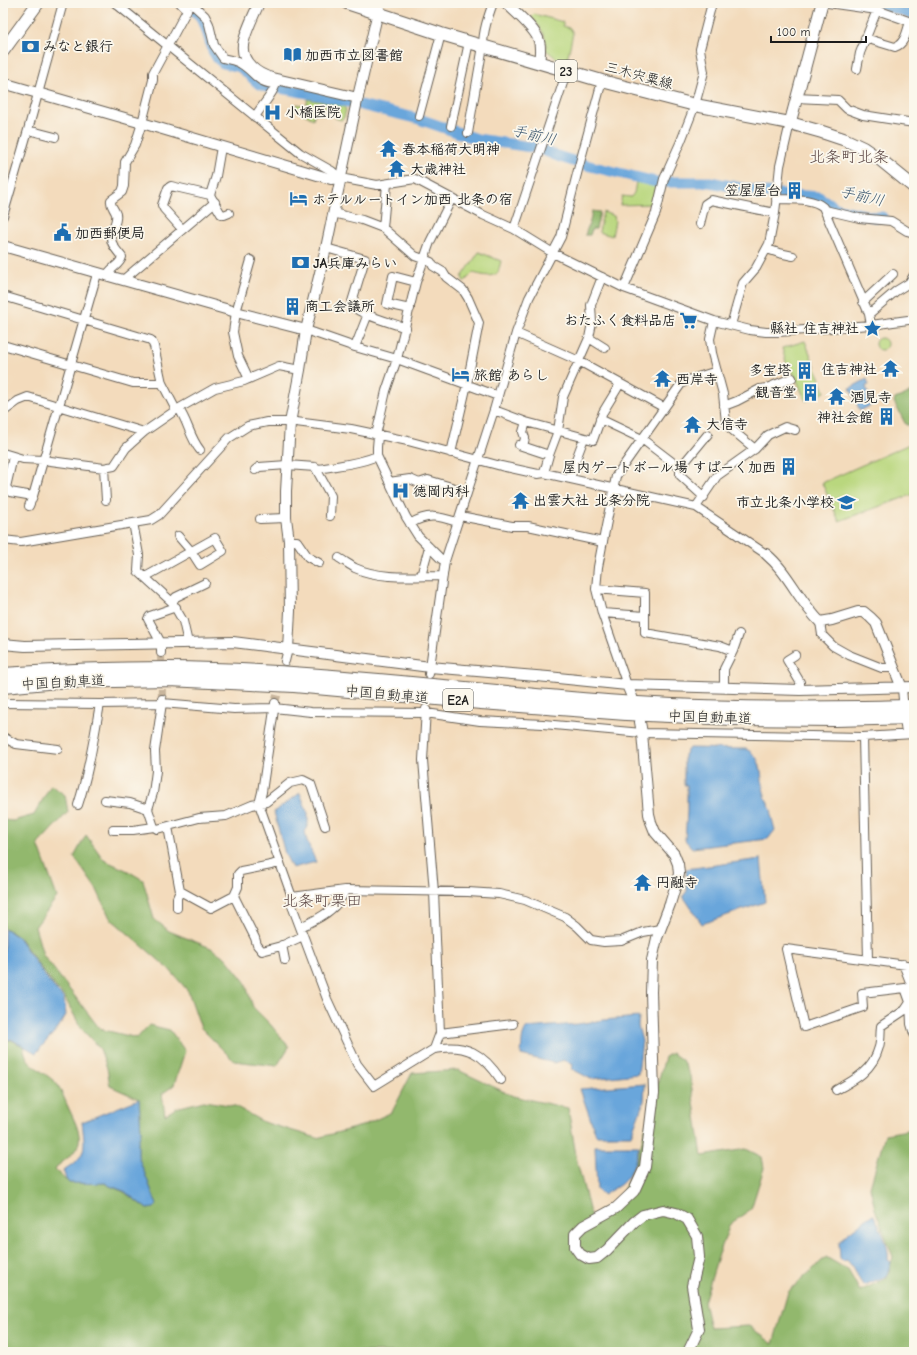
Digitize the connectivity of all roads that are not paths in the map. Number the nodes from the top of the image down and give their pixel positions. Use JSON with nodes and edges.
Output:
{"nodes":[{"id":1,"x":38,"y":3,"type":"edge"},
{"id":2,"x":63,"y":3,"type":"edge"},
{"id":3,"x":115,"y":3,"type":"edge"},
{"id":4,"x":180,"y":3,"type":"edge"},
{"id":5,"x":191,"y":3,"type":"edge"},
{"id":6,"x":259,"y":3,"type":"edge"},
{"id":7,"x":346,"y":3,"type":"edge"},
{"id":8,"x":493,"y":3,"type":"edge"},
{"id":9,"x":506,"y":3,"type":"edge"},
{"id":10,"x":712,"y":3,"type":"edge"},
{"id":11,"x":822,"y":3,"type":"edge"},
{"id":12,"x":828,"y":3,"type":"edge"},
{"id":13,"x":379,"y":8,"type":"edge"},
{"id":14,"x":877,"y":10,"type":"junction"},
{"id":15,"x":912,"y":22,"type":"edge"},
{"id":16,"x":442,"y":34,"type":"junction"},
{"id":17,"x":865,"y":38,"type":"junction"},
{"id":18,"x":469,"y":42,"type":"junction"},
{"id":19,"x":168,"y":44,"type":"junction"},
{"id":20,"x":483,"y":46,"type":"junction"},
{"id":21,"x":3,"y":51,"type":"edge"},
{"id":22,"x":539,"y":63,"type":"junction"},
{"id":23,"x":857,"y":69,"type":"dead end"},
{"id":24,"x":567,"y":71,"type":"junction"},
{"id":25,"x":602,"y":81,"type":"junction"},
{"id":26,"x":3,"y":83,"type":"edge"},
{"id":27,"x":38,"y":93,"type":"junction"},
{"id":28,"x":358,"y":98,"type":"junction"},
{"id":29,"x":796,"y":98,"type":"junction"},
{"id":30,"x":695,"y":105,"type":"junction"},
{"id":31,"x":419,"y":116,"type":"dead end"},
{"id":32,"x":255,"y":117,"type":"junction"},
{"id":33,"x":914,"y":122,"type":"edge"},
{"id":34,"x":142,"y":123,"type":"junction"},
{"id":35,"x":790,"y":123,"type":"junction"},
{"id":36,"x":451,"y":126,"type":"dead end"},
{"id":37,"x":28,"y":130,"type":"junction"},
{"id":38,"x":468,"y":133,"type":"dead end"},
{"id":39,"x":55,"y":137,"type":"dead end"},
{"id":40,"x":222,"y":147,"type":"junction"},
{"id":41,"x":300,"y":153,"type":"junction"},
{"id":42,"x":299,"y":170,"type":"junction"},
{"id":43,"x":340,"y":178,"type":"junction"},
{"id":44,"x":387,"y":184,"type":"junction"},
{"id":45,"x":914,"y":188,"type":"edge"},
{"id":46,"x":210,"y":194,"type":"junction"},
{"id":47,"x":777,"y":195,"type":"junction"},
{"id":48,"x":452,"y":198,"type":"junction"},
{"id":49,"x":215,"y":202,"type":"junction"},
{"id":50,"x":825,"y":210,"type":"junction"},
{"id":51,"x":229,"y":213,"type":"dead end"},
{"id":52,"x":333,"y":213,"type":"junction"},
{"id":53,"x":775,"y":213,"type":"junction"},
{"id":54,"x":3,"y":216,"type":"edge"},
{"id":55,"x":700,"y":224,"type":"dead end"},
{"id":56,"x":384,"y":228,"type":"junction"},
{"id":57,"x":182,"y":229,"type":"junction"},
{"id":58,"x":514,"y":229,"type":"junction"},
{"id":59,"x":914,"y":233,"type":"edge"},
{"id":60,"x":3,"y":246,"type":"edge"},
{"id":61,"x":326,"y":248,"type":"junction"},
{"id":62,"x":767,"y":248,"type":"junction"},
{"id":63,"x":553,"y":253,"type":"junction"},
{"id":64,"x":793,"y":256,"type":"dead end"},
{"id":65,"x":251,"y":260,"type":"dead end"},
{"id":66,"x":424,"y":260,"type":"junction"},
{"id":67,"x":893,"y":274,"type":"dead end"},
{"id":68,"x":102,"y":275,"type":"junction"},
{"id":69,"x":914,"y":275,"type":"edge"},
{"id":70,"x":602,"y":277,"type":"junction"},
{"id":71,"x":123,"y":280,"type":"junction"},
{"id":72,"x":416,"y":282,"type":"junction"},
{"id":73,"x":624,"y":288,"type":"junction"},
{"id":74,"x":3,"y":296,"type":"edge"},
{"id":75,"x":863,"y":302,"type":"junction"},
{"id":76,"x":410,"y":309,"type":"junction"},
{"id":77,"x":236,"y":312,"type":"junction"},
{"id":78,"x":368,"y":314,"type":"junction"},
{"id":79,"x":869,"y":314,"type":"junction"},
{"id":80,"x":84,"y":319,"type":"junction"},
{"id":81,"x":914,"y":320,"type":"edge"},
{"id":82,"x":714,"y":321,"type":"junction"},
{"id":83,"x":871,"y":324,"type":"junction"},
{"id":84,"x":730,"y":325,"type":"junction"},
{"id":85,"x":406,"y":328,"type":"junction"},
{"id":86,"x":306,"y":330,"type":"junction"},
{"id":87,"x":516,"y":333,"type":"junction"},
{"id":88,"x":589,"y":338,"type":"junction"},
{"id":89,"x":3,"y":345,"type":"edge"},
{"id":90,"x":355,"y":347,"type":"junction"},
{"id":91,"x":605,"y":348,"type":"dead end"},
{"id":92,"x":397,"y":360,"type":"junction"},
{"id":93,"x":579,"y":361,"type":"junction"},
{"id":94,"x":70,"y":364,"type":"junction"},
{"id":95,"x":300,"y":370,"type":"junction"},
{"id":96,"x":717,"y":371,"type":"junction"},
{"id":97,"x":792,"y":378,"type":"dead end"},
{"id":98,"x":249,"y":379,"type":"junction"},
{"id":99,"x":162,"y":383,"type":"junction"},
{"id":100,"x":467,"y":384,"type":"junction"},
{"id":101,"x":620,"y":384,"type":"junction"},
{"id":102,"x":498,"y":396,"type":"junction"},
{"id":103,"x":59,"y":406,"type":"junction"},
{"id":104,"x":724,"y":406,"type":"junction"},
{"id":105,"x":663,"y":407,"type":"junction"},
{"id":106,"x":178,"y":410,"type":"junction"},
{"id":107,"x":494,"y":410,"type":"junction"},
{"id":108,"x":3,"y":412,"type":"edge"},
{"id":109,"x":600,"y":419,"type":"junction"},
{"id":110,"x":526,"y":422,"type":"junction"},
{"id":111,"x":290,"y":423,"type":"junction"},
{"id":112,"x":795,"y":430,"type":"dead end"},
{"id":113,"x":558,"y":431,"type":"junction"},
{"id":114,"x":144,"y":432,"type":"junction"},
{"id":115,"x":708,"y":434,"type":"dead end"},
{"id":116,"x":377,"y":435,"type":"junction"},
{"id":117,"x":584,"y":438,"type":"junction"},
{"id":118,"x":642,"y":439,"type":"junction"},
{"id":119,"x":755,"y":449,"type":"junction"},
{"id":120,"x":200,"y":450,"type":"dead end"},
{"id":121,"x":3,"y":453,"type":"edge"},
{"id":122,"x":450,"y":453,"type":"junction"},
{"id":123,"x":549,"y":455,"type":"junction"},
{"id":124,"x":377,"y":456,"type":"junction"},
{"id":125,"x":13,"y":457,"type":"junction"},
{"id":126,"x":477,"y":459,"type":"junction"},
{"id":127,"x":43,"y":460,"type":"junction"},
{"id":128,"x":287,"y":465,"type":"junction"},
{"id":129,"x":104,"y":468,"type":"junction"},
{"id":130,"x":315,"y":468,"type":"junction"},
{"id":131,"x":680,"y":468,"type":"junction"},
{"id":132,"x":255,"y":470,"type":"dead end"},
{"id":133,"x":544,"y":473,"type":"junction"},
{"id":134,"x":570,"y":479,"type":"junction"},
{"id":135,"x":388,"y":482,"type":"junction"},
{"id":136,"x":458,"y":489,"type":"dead end"},
{"id":137,"x":614,"y":489,"type":"junction"},
{"id":138,"x":33,"y":496,"type":"junction"},
{"id":139,"x":704,"y":496,"type":"junction"},
{"id":140,"x":106,"y":500,"type":"dead end"},
{"id":141,"x":29,"y":506,"type":"dead end"},
{"id":142,"x":696,"y":507,"type":"junction"},
{"id":143,"x":330,"y":516,"type":"dead end"},
{"id":144,"x":286,"y":518,"type":"junction"},
{"id":145,"x":260,"y":519,"type":"dead end"},
{"id":146,"x":459,"y":519,"type":"junction"},
{"id":147,"x":410,"y":524,"type":"junction"},
{"id":148,"x":134,"y":528,"type":"dead end"},
{"id":149,"x":178,"y":536,"type":"dead end"},
{"id":150,"x":3,"y":540,"type":"edge"},
{"id":151,"x":289,"y":541,"type":"junction"},
{"id":152,"x":602,"y":542,"type":"junction"},
{"id":153,"x":429,"y":547,"type":"junction"},
{"id":154,"x":766,"y":554,"type":"joint"},
{"id":155,"x":339,"y":558,"type":"dead end"},
{"id":156,"x":445,"y":561,"type":"junction"},
{"id":157,"x":319,"y":563,"type":"dead end"},
{"id":158,"x":420,"y":576,"type":"junction"},
{"id":159,"x":443,"y":576,"type":"junction"},
{"id":160,"x":145,"y":577,"type":"junction"},
{"id":161,"x":204,"y":583,"type":"dead end"},
{"id":162,"x":596,"y":589,"type":"junction"},
{"id":163,"x":174,"y":604,"type":"junction"},
{"id":164,"x":602,"y":613,"type":"junction"},
{"id":165,"x":645,"y":616,"type":"junction"},
{"id":166,"x":820,"y":622,"type":"junction"},
{"id":167,"x":739,"y":634,"type":"dead end"},
{"id":168,"x":188,"y":643,"type":"junction"},
{"id":169,"x":3,"y":644,"type":"edge"},
{"id":170,"x":161,"y":648,"type":"junction"},
{"id":171,"x":288,"y":649,"type":"junction"},
{"id":172,"x":733,"y":651,"type":"junction"},
{"id":173,"x":795,"y":655,"type":"dead end"},
{"id":174,"x":285,"y":661,"type":"dead end"},
{"id":175,"x":894,"y":668,"type":"junction"},
{"id":176,"x":429,"y":671,"type":"junction"},
{"id":177,"x":3,"y":675,"type":"edge"},
{"id":178,"x":627,"y":685,"type":"junction"},
{"id":179,"x":3,"y":686,"type":"edge"},
{"id":180,"x":914,"y":687,"type":"edge"},
{"id":181,"x":724,"y":688,"type":"junction"},
{"id":182,"x":902,"y":688,"type":"junction"},
{"id":183,"x":800,"y":690,"type":"junction"},
{"id":184,"x":632,"y":697,"type":"dead end"},
{"id":185,"x":162,"y":701,"type":"junction"},
{"id":186,"x":3,"y":703,"type":"edge"},
{"id":187,"x":909,"y":703,"type":"edge"},
{"id":188,"x":100,"y":704,"type":"junction"},
{"id":189,"x":275,"y":705,"type":"junction"},
{"id":190,"x":426,"y":711,"type":"junction"},
{"id":191,"x":909,"y":721,"type":"edge"},
{"id":192,"x":640,"y":722,"type":"dead end"},
{"id":193,"x":642,"y":733,"type":"junction"},
{"id":194,"x":910,"y":734,"type":"edge"},
{"id":195,"x":3,"y":737,"type":"edge"},
{"id":196,"x":863,"y":737,"type":"junction"},
{"id":197,"x":58,"y":749,"type":"dead end"},
{"id":198,"x":105,"y":800,"type":"dead end"},
{"id":199,"x":259,"y":804,"type":"junction"},
{"id":200,"x":78,"y":805,"type":"dead end"},
{"id":201,"x":148,"y":809,"type":"junction"},
{"id":202,"x":325,"y":826,"type":"dead end"},
{"id":203,"x":154,"y":827,"type":"junction"},
{"id":204,"x":168,"y":828,"type":"junction"},
{"id":205,"x":113,"y":830,"type":"dead end"},
{"id":206,"x":280,"y":862,"type":"junction"},
{"id":207,"x":346,"y":890,"type":"junction"},
{"id":208,"x":180,"y":891,"type":"junction"},
{"id":209,"x":434,"y":892,"type":"junction"},
{"id":210,"x":234,"y":896,"type":"junction"},
{"id":211,"x":292,"y":897,"type":"junction"},
{"id":212,"x":177,"y":908,"type":"dead end"},
{"id":213,"x":211,"y":908,"type":"junction"},
{"id":214,"x":211,"y":916,"type":"dead end"},
{"id":215,"x":300,"y":927,"type":"junction"},
{"id":216,"x":660,"y":929,"type":"junction"},
{"id":217,"x":303,"y":936,"type":"junction"},
{"id":218,"x":282,"y":946,"type":"junction"},
{"id":219,"x":285,"y":960,"type":"dead end"},
{"id":220,"x":868,"y":960,"type":"junction"},
{"id":221,"x":903,"y":964,"type":"junction"},
{"id":222,"x":914,"y":966,"type":"edge"},
{"id":223,"x":914,"y":992,"type":"edge"},
{"id":224,"x":912,"y":1001,"type":"edge"},
{"id":225,"x":513,"y":1024,"type":"dead end"},
{"id":226,"x":440,"y":1033,"type":"junction"},
{"id":227,"x":914,"y":1034,"type":"edge"},
{"id":228,"x":434,"y":1048,"type":"junction"},
{"id":229,"x":501,"y":1080,"type":"dead end"},
{"id":230,"x":836,"y":1090,"type":"dead end"},
{"id":231,"x":688,"y":1352,"type":"edge"}],
"edges":[{"from":1,"to":21,"type":"main road"},
{"from":2,"to":27,"type":"street"},
{"from":3,"to":19,"type":"street"},
{"from":4,"to":19,"type":"street"},
{"from":5,"to":32,"type":"street"},
{"from":6,"to":28,"type":"street"},
{"from":7,"to":13,"type":"main road","name":"三木宍粟線","number":"23"},
{"from":8,"to":20,"type":"street"},
{"from":9,"to":22,"type":"street"},
{"from":10,"to":30,"type":"street"},
{"from":11,"to":29,"type":"main road"},
{"from":12,"to":14,"type":"street"},
{"from":13,"to":16,"type":"main road","name":"三木宍粟線","number":"23"},
{"from":13,"to":28,"type":"street"},
{"from":14,"to":15,"type":"street"},
{"from":14,"to":17,"type":"street"},
{"from":15,"to":17,"type":"street"},
{"from":16,"to":18,"type":"main road","name":"三木宍粟線","number":"23"},
{"from":16,"to":31,"type":"street"},
{"from":17,"to":23,"type":"street"},
{"from":18,"to":20,"type":"main road","name":"三木宍粟線","number":"23"},
{"from":18,"to":36,"type":"street"},
{"from":19,"to":32,"type":"street"},
{"from":19,"to":34,"type":"street"},
{"from":20,"to":22,"type":"main road","name":"三木宍粟線","number":"23"},
{"from":20,"to":38,"type":"street"},
{"from":22,"to":24,"type":"main road","name":"三木宍粟線","number":"23"},
{"from":24,"to":25,"type":"main road","name":"三木宍粟線","number":"23"},
{"from":24,"to":58,"type":"street"},
{"from":25,"to":30,"type":"main road","name":"三木宍粟線","number":"23"},
{"from":25,"to":63,"type":"street"},
{"from":26,"to":27,"type":"street"},
{"from":27,"to":34,"type":"street"},
{"from":27,"to":37,"type":"street"},
{"from":28,"to":43,"type":"street"},
{"from":29,"to":33,"type":"street"},
{"from":29,"to":35,"type":"main road"},
{"from":30,"to":35,"type":"main road","name":"三木宍粟線","number":"23"},
{"from":30,"to":73,"type":"street"},
{"from":32,"to":41,"type":"street"},
{"from":34,"to":40,"type":"street"},
{"from":34,"to":68,"type":"street"},
{"from":35,"to":45,"type":"main road","name":"三木宍粟線","number":"23"},
{"from":35,"to":47,"type":"street"},
{"from":37,"to":39,"type":"street"},
{"from":37,"to":54,"type":"street"},
{"from":40,"to":42,"type":"street"},
{"from":40,"to":46,"type":"street"},
{"from":41,"to":42,"type":"street"},
{"from":41,"to":43,"type":"street"},
{"from":42,"to":43,"type":"street"},
{"from":43,"to":44,"type":"street"},
{"from":43,"to":52,"type":"street"},
{"from":44,"to":48,"type":"street"},
{"from":44,"to":56,"type":"street"},
{"from":46,"to":49,"type":"street"},
{"from":46,"to":57,"type":"street"},
{"from":47,"to":50,"type":"street"},
{"from":47,"to":53,"type":"street"},
{"from":48,"to":58,"type":"street"},
{"from":48,"to":66,"type":"street"},
{"from":49,"to":51,"type":"street"},
{"from":49,"to":57,"type":"street"},
{"from":50,"to":59,"type":"street"},
{"from":50,"to":75,"type":"street"},
{"from":52,"to":56,"type":"street"},
{"from":52,"to":61,"type":"street"},
{"from":53,"to":55,"type":"street"},
{"from":53,"to":62,"type":"street"},
{"from":56,"to":66,"type":"street"},
{"from":57,"to":71,"type":"street"},
{"from":58,"to":63,"type":"street"},
{"from":60,"to":68,"type":"street"},
{"from":61,"to":78,"type":"street"},
{"from":61,"to":86,"type":"street"},
{"from":62,"to":64,"type":"street"},
{"from":62,"to":84,"type":"street"},
{"from":63,"to":70,"type":"street"},
{"from":63,"to":87,"type":"street"},
{"from":65,"to":77,"type":"street"},
{"from":66,"to":72,"type":"street"},
{"from":66,"to":100,"type":"street"},
{"from":67,"to":75,"type":"street"},
{"from":68,"to":71,"type":"street"},
{"from":68,"to":80,"type":"street"},
{"from":69,"to":79,"type":"street"},
{"from":70,"to":73,"type":"street"},
{"from":70,"to":88,"type":"street"},
{"from":71,"to":77,"type":"street"},
{"from":72,"to":76,"type":"street"},
{"from":72,"to":76,"type":"street"},
{"from":73,"to":82,"type":"street"},
{"from":74,"to":80,"type":"street"},
{"from":75,"to":79,"type":"street"},
{"from":76,"to":85,"type":"street"},
{"from":77,"to":86,"type":"street"},
{"from":77,"to":98,"type":"street"},
{"from":78,"to":85,"type":"street"},
{"from":78,"to":90,"type":"street"},
{"from":79,"to":83,"type":"street"},
{"from":80,"to":94,"type":"street"},
{"from":80,"to":99,"type":"street"},
{"from":81,"to":83,"type":"street"},
{"from":82,"to":84,"type":"street"},
{"from":82,"to":96,"type":"street"},
{"from":83,"to":84,"type":"street"},
{"from":85,"to":92,"type":"street"},
{"from":86,"to":90,"type":"street"},
{"from":86,"to":95,"type":"street"},
{"from":87,"to":93,"type":"street"},
{"from":87,"to":102,"type":"street"},
{"from":88,"to":91,"type":"street"},
{"from":88,"to":93,"type":"street"},
{"from":89,"to":94,"type":"street"},
{"from":90,"to":92,"type":"street"},
{"from":92,"to":100,"type":"street"},
{"from":92,"to":116,"type":"street"},
{"from":93,"to":101,"type":"street"},
{"from":93,"to":113,"type":"street"},
{"from":94,"to":99,"type":"street"},
{"from":94,"to":103,"type":"street"},
{"from":95,"to":98,"type":"street"},
{"from":95,"to":111,"type":"street"},
{"from":96,"to":104,"type":"street"},
{"from":96,"to":105,"type":"street"},
{"from":97,"to":104,"type":"street"},
{"from":98,"to":106,"type":"street"},
{"from":99,"to":106,"type":"street"},
{"from":100,"to":102,"type":"street"},
{"from":100,"to":122,"type":"street"},
{"from":101,"to":105,"type":"street"},
{"from":101,"to":109,"type":"street"},
{"from":102,"to":107,"type":"street"},
{"from":103,"to":108,"type":"street"},
{"from":103,"to":114,"type":"street"},
{"from":103,"to":127,"type":"street"},
{"from":104,"to":119,"type":"street"},
{"from":105,"to":118,"type":"street"},
{"from":106,"to":114,"type":"street"},
{"from":106,"to":120,"type":"street"},
{"from":107,"to":110,"type":"street"},
{"from":107,"to":126,"type":"street"},
{"from":109,"to":117,"type":"street"},
{"from":109,"to":118,"type":"street"},
{"from":110,"to":113,"type":"street"},
{"from":110,"to":123,"type":"street"},
{"from":111,"to":116,"type":"street"},
{"from":111,"to":128,"type":"street"},
{"from":111,"to":150,"type":"street"},
{"from":112,"to":119,"type":"street"},
{"from":113,"to":117,"type":"street"},
{"from":113,"to":123,"type":"street"},
{"from":114,"to":129,"type":"street"},
{"from":115,"to":131,"type":"street"},
{"from":116,"to":122,"type":"street"},
{"from":116,"to":124,"type":"street"},
{"from":117,"to":134,"type":"street"},
{"from":118,"to":131,"type":"street"},
{"from":118,"to":137,"type":"street"},
{"from":119,"to":139,"type":"street"},
{"from":121,"to":125,"type":"street"},
{"from":122,"to":126,"type":"street"},
{"from":123,"to":133,"type":"street"},
{"from":124,"to":130,"type":"street"},
{"from":124,"to":135,"type":"street"},
{"from":125,"to":127,"type":"street"},
{"from":125,"to":138,"type":"street"},
{"from":126,"to":133,"type":"street"},
{"from":126,"to":146,"type":"street"},
{"from":127,"to":129,"type":"street"},
{"from":127,"to":138,"type":"street"},
{"from":128,"to":130,"type":"street"},
{"from":128,"to":132,"type":"street"},
{"from":128,"to":144,"type":"street"},
{"from":129,"to":140,"type":"street"},
{"from":130,"to":143,"type":"street"},
{"from":131,"to":139,"type":"street"},
{"from":133,"to":134,"type":"street"},
{"from":134,"to":137,"type":"street"},
{"from":135,"to":136,"type":"street"},
{"from":135,"to":147,"type":"street"},
{"from":137,"to":142,"type":"street"},
{"from":137,"to":152,"type":"street"},
{"from":138,"to":141,"type":"street"},
{"from":139,"to":142,"type":"street"},
{"from":142,"to":154,"type":"street"},
{"from":144,"to":145,"type":"street"},
{"from":144,"to":151,"type":"street"},
{"from":146,"to":147,"type":"street"},
{"from":146,"to":152,"type":"street"},
{"from":146,"to":156,"type":"street"},
{"from":147,"to":153,"type":"street"},
{"from":148,"to":160,"type":"street"},
{"from":149,"to":160,"type":"street"},
{"from":151,"to":157,"type":"street"},
{"from":151,"to":171,"type":"street"},
{"from":152,"to":162,"type":"street"},
{"from":153,"to":156,"type":"street"},
{"from":153,"to":158,"type":"street"},
{"from":154,"to":166,"type":"street"},
{"from":155,"to":158,"type":"street"},
{"from":156,"to":159,"type":"street"},
{"from":158,"to":159,"type":"street"},
{"from":159,"to":176,"type":"street"},
{"from":160,"to":163,"type":"street"},
{"from":161,"to":163,"type":"street"},
{"from":162,"to":164,"type":"street"},
{"from":162,"to":165,"type":"street"},
{"from":163,"to":168,"type":"street"},
{"from":163,"to":170,"type":"street"},
{"from":164,"to":165,"type":"street"},
{"from":164,"to":178,"type":"street"},
{"from":165,"to":172,"type":"street"},
{"from":166,"to":175,"type":"street"},
{"from":166,"to":175,"type":"street"},
{"from":167,"to":172,"type":"street"},
{"from":168,"to":170,"type":"street"},
{"from":168,"to":171,"type":"street"},
{"from":169,"to":170,"type":"street"},
{"from":171,"to":174,"type":"street"},
{"from":171,"to":176,"type":"street"},
{"from":172,"to":181,"type":"street"},
{"from":173,"to":183,"type":"street"},
{"from":175,"to":182,"type":"street"},
{"from":176,"to":178,"type":"street"},
{"from":177,"to":187,"type":"highway","name":"中国自動車道","number":"E2A"},
{"from":178,"to":181,"type":"street"},
{"from":178,"to":184,"type":"street"},
{"from":179,"to":191,"type":"highway","name":"中国自動車道","number":"E2A"},
{"from":180,"to":182,"type":"street"},
{"from":181,"to":183,"type":"street"},
{"from":182,"to":183,"type":"street"},
{"from":182,"to":187,"type":"street"},
{"from":185,"to":188,"type":"street"},
{"from":185,"to":189,"type":"street"},
{"from":185,"to":201,"type":"street"},
{"from":186,"to":188,"type":"street"},
{"from":188,"to":200,"type":"street"},
{"from":189,"to":190,"type":"street"},
{"from":189,"to":199,"type":"street"},
{"from":190,"to":193,"type":"street"},
{"from":190,"to":209,"type":"street"},
{"from":191,"to":194,"type":"street"},
{"from":192,"to":193,"type":"street"},
{"from":193,"to":196,"type":"street"},
{"from":193,"to":216,"type":"street"},
{"from":194,"to":196,"type":"street"},
{"from":195,"to":197,"type":"street"},
{"from":196,"to":220,"type":"street"},
{"from":198,"to":201,"type":"street"},
{"from":199,"to":202,"type":"street"},
{"from":199,"to":204,"type":"street"},
{"from":199,"to":206,"type":"street"},
{"from":201,"to":203,"type":"street"},
{"from":203,"to":204,"type":"street"},
{"from":203,"to":205,"type":"street"},
{"from":204,"to":208,"type":"street"},
{"from":206,"to":210,"type":"street"},
{"from":206,"to":211,"type":"street"},
{"from":207,"to":209,"type":"street"},
{"from":207,"to":211,"type":"street"},
{"from":207,"to":215,"type":"street"},
{"from":208,"to":212,"type":"street"},
{"from":208,"to":213,"type":"street"},
{"from":209,"to":216,"type":"street"},
{"from":209,"to":226,"type":"street"},
{"from":210,"to":213,"type":"street"},
{"from":210,"to":218,"type":"street"},
{"from":211,"to":215,"type":"street"},
{"from":213,"to":214,"type":"street"},
{"from":215,"to":217,"type":"street"},
{"from":216,"to":231,"type":"street"},
{"from":217,"to":218,"type":"street"},
{"from":217,"to":228,"type":"street"},
{"from":218,"to":219,"type":"street"},
{"from":220,"to":221,"type":"street"},
{"from":220,"to":224,"type":"street"},
{"from":221,"to":222,"type":"street"},
{"from":221,"to":223,"type":"street"},
{"from":224,"to":227,"type":"street"},
{"from":224,"to":230,"type":"street"},
{"from":225,"to":226,"type":"street"},
{"from":226,"to":228,"type":"street"},
{"from":228,"to":229,"type":"street"}]}
